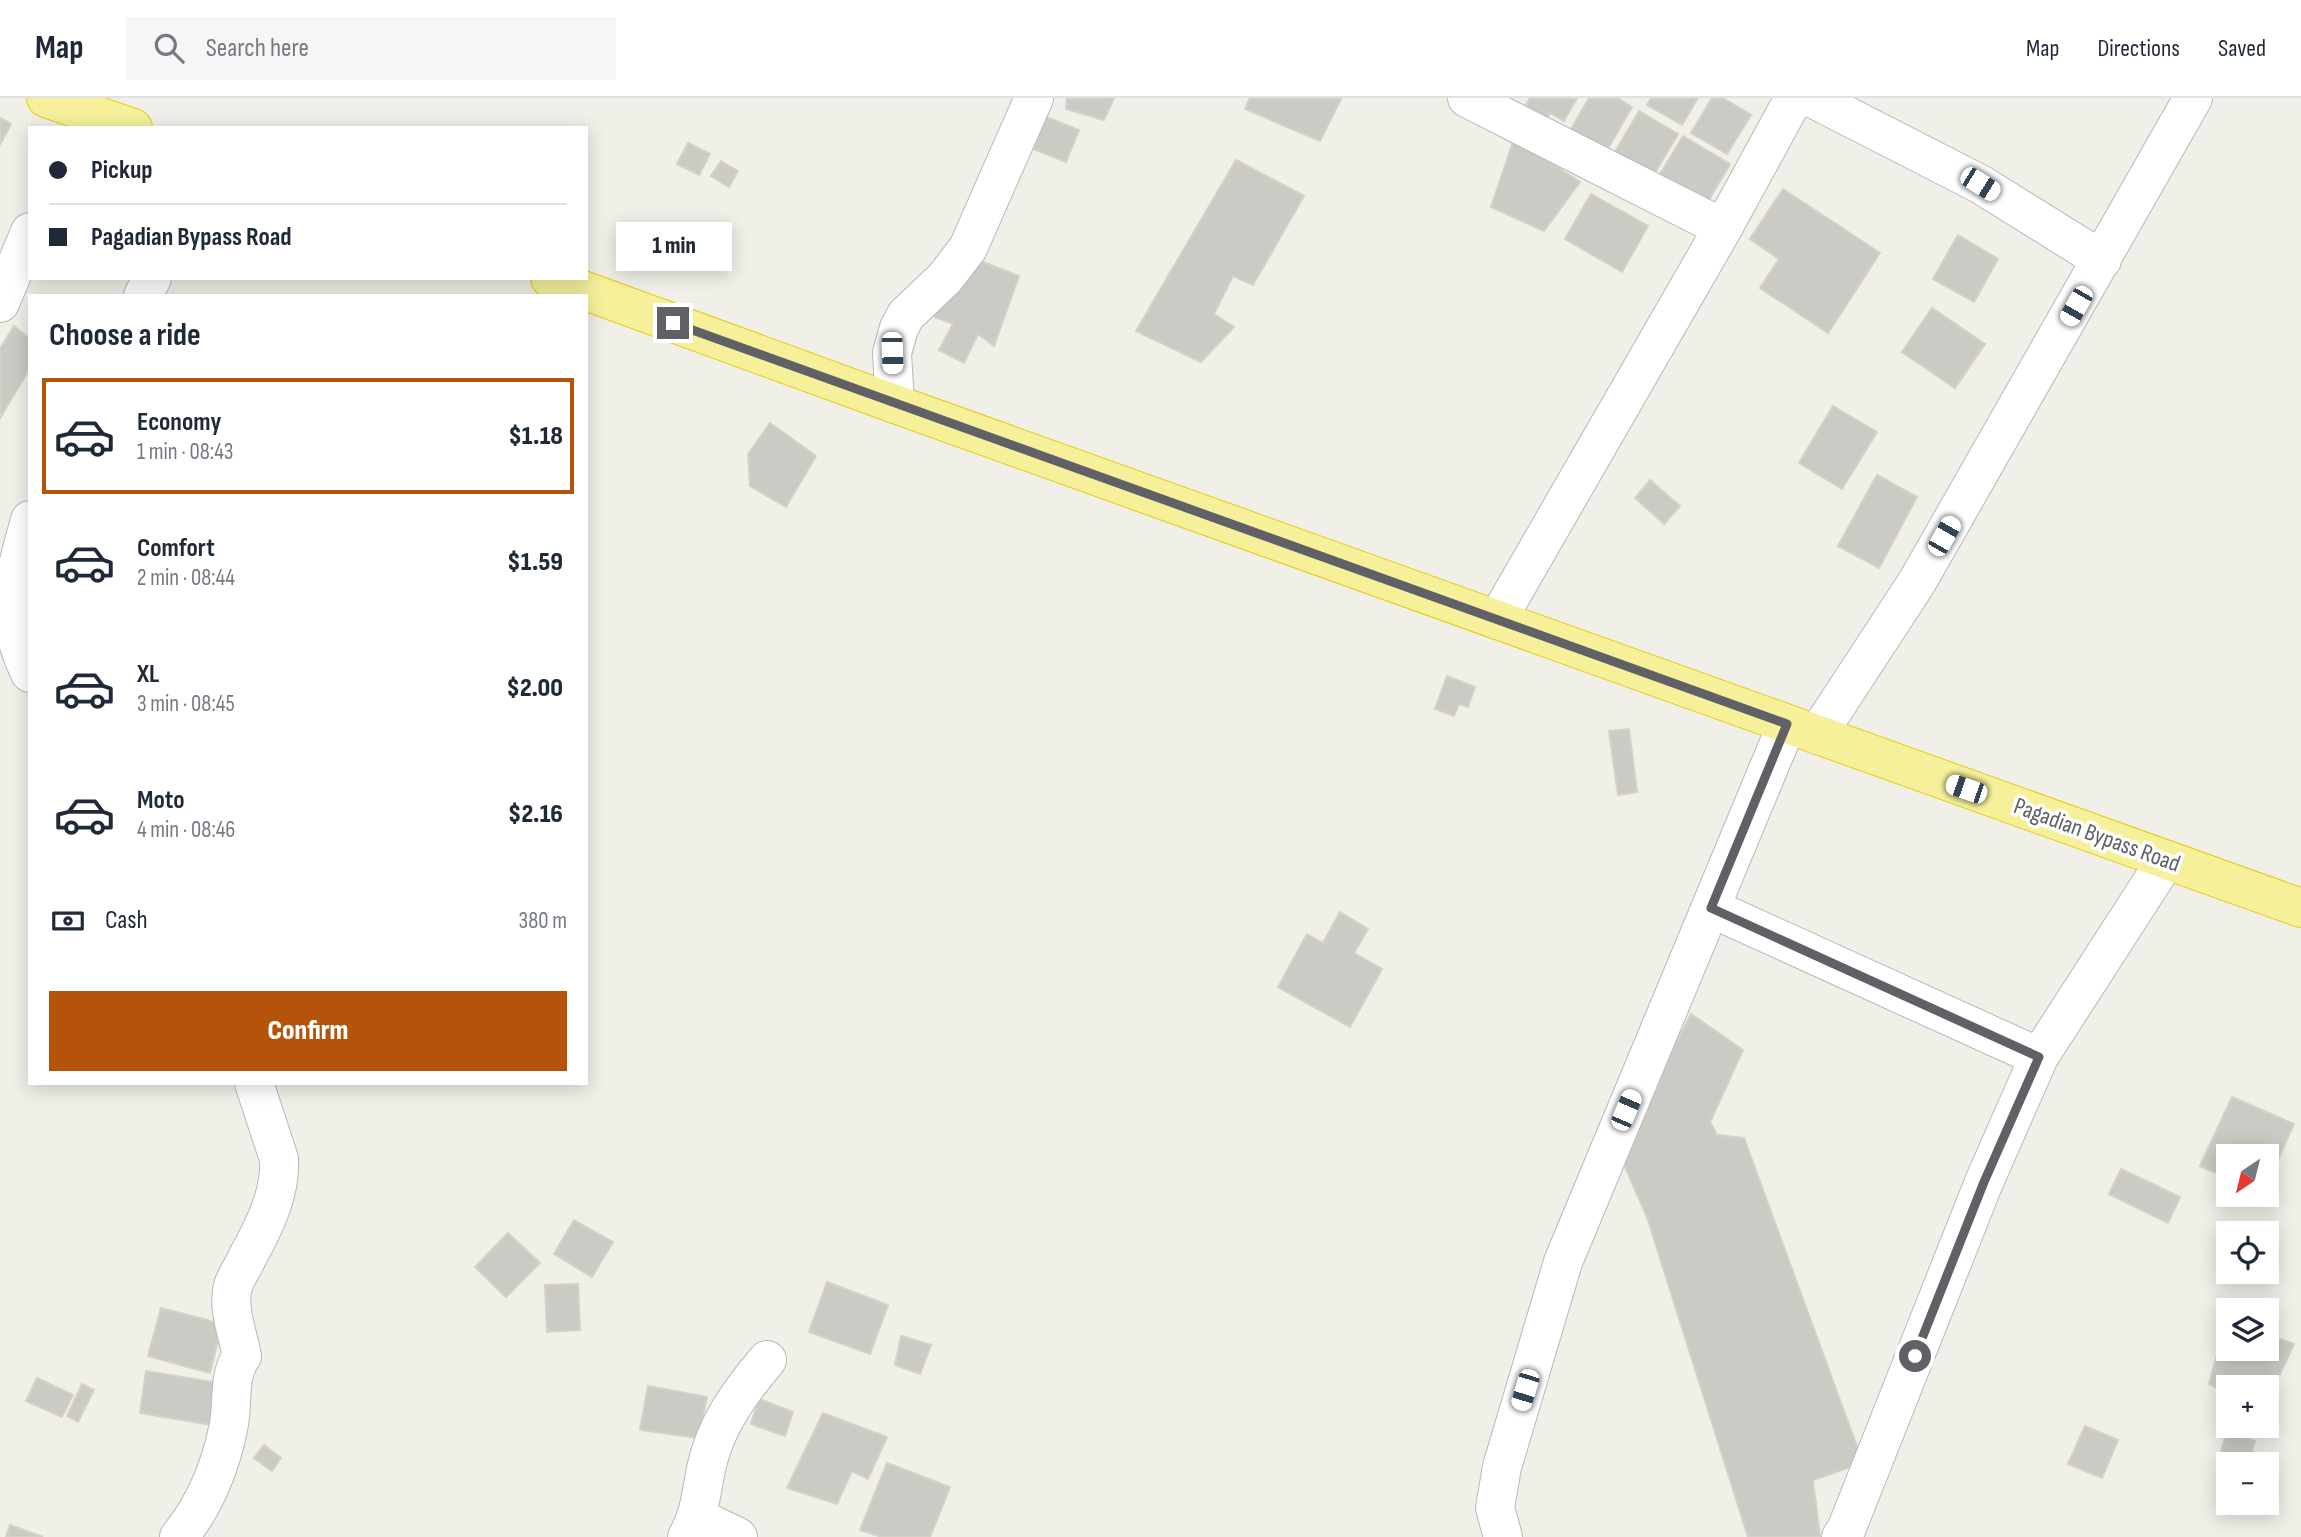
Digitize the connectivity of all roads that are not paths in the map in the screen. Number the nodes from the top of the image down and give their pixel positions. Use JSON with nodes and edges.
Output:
{"nodes":[{"id":1,"x":46,"y":98,"type":"edge"},
{"id":2,"x":1034,"y":98,"type":"edge"},
{"id":3,"x":1467,"y":98,"type":"edge"},
{"id":4,"x":2193,"y":98,"type":"edge"},
{"id":5,"x":1790,"y":101,"type":"edge"},
{"id":6,"x":81,"y":112,"type":"edge"},
{"id":7,"x":126,"y":126,"type":"edge"},
{"id":8,"x":1723,"y":228,"type":"junction"},
{"id":9,"x":28,"y":237,"type":"edge"},
{"id":10,"x":2102,"y":260,"type":"junction"},
{"id":11,"x":555,"y":280,"type":"edge"},
{"id":12,"x":0,"y":303,"type":"edge"},
{"id":13,"x":895,"y":404,"type":"junction"},
{"id":14,"x":28,"y":528,"type":"edge"},
{"id":15,"x":1497,"y":620,"type":"junction"},
{"id":16,"x":28,"y":669,"type":"edge"},
{"id":17,"x":1802,"y":730,"type":"junction"},
{"id":18,"x":2166,"y":860,"type":"junction"},
{"id":19,"x":1711,"y":908,"type":"junction"},
{"id":20,"x":2301,"y":908,"type":"edge"},
{"id":21,"x":2039,"y":1057,"type":"junction"},
{"id":22,"x":255,"y":1085,"type":"edge"},
{"id":23,"x":767,"y":1360,"type":"dead end"},
{"id":24,"x":692,"y":1527,"type":"edge"},
{"id":25,"x":179,"y":1537,"type":"edge"},
{"id":26,"x":738,"y":1537,"type":"edge"},
{"id":27,"x":1503,"y":1537,"type":"edge"},
{"id":28,"x":1842,"y":1537,"type":"edge"}],
"edges":[{"from":1,"to":6,"type":"highway"},
{"from":2,"to":13,"type":"street"},
{"from":3,"to":8,"type":"street"},
{"from":4,"to":10,"type":"street"},
{"from":5,"to":8,"type":"street"},
{"from":5,"to":10,"type":"street"},
{"from":6,"to":7,"type":"highway"},
{"from":8,"to":15,"type":"street"},
{"from":9,"to":12,"type":"street"},
{"from":10,"to":17,"type":"street"},
{"from":11,"to":13,"type":"highway","name":"Pagadian Bypass Road"},
{"from":13,"to":15,"type":"highway","name":"Pagadian Bypass Road"},
{"from":14,"to":16,"type":"street"},
{"from":15,"to":17,"type":"highway","name":"Pagadian Bypass Road"},
{"from":17,"to":18,"type":"highway","name":"Pagadian Bypass Road"},
{"from":17,"to":19,"type":"street"},
{"from":18,"to":20,"type":"highway","name":"Pagadian Bypass Road"},
{"from":18,"to":21,"type":"street"},
{"from":19,"to":21,"type":"street"},
{"from":19,"to":27,"type":"street"},
{"from":21,"to":28,"type":"street"},
{"from":22,"to":25,"type":"street"},
{"from":23,"to":24,"type":"street"},
{"from":24,"to":26,"type":"street"}]}
